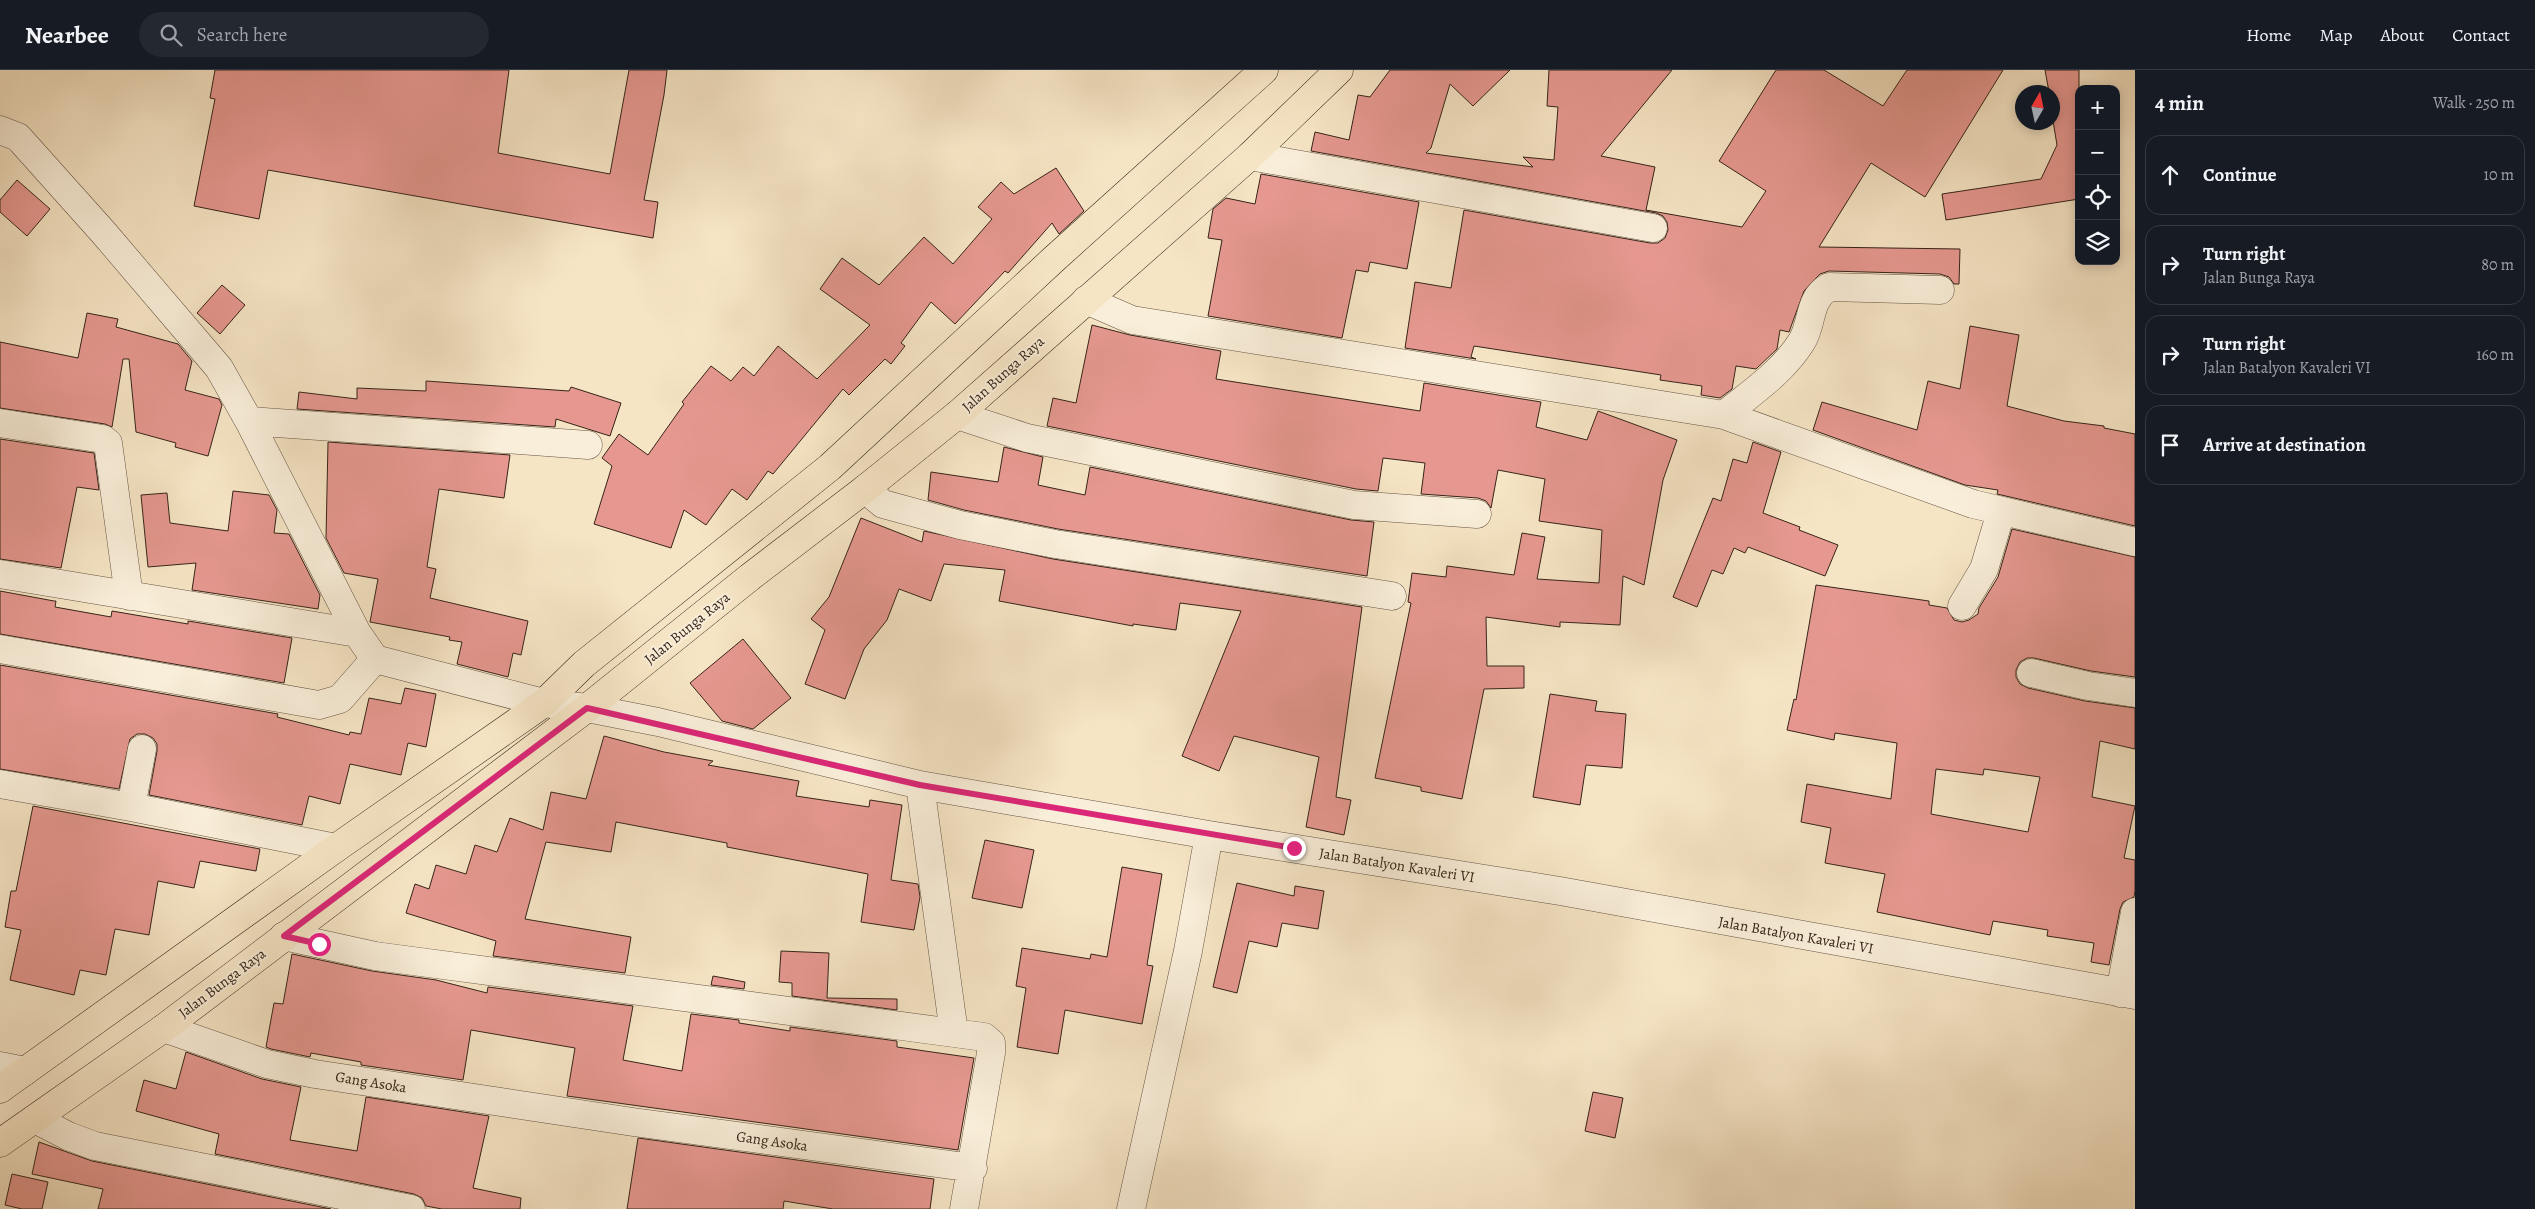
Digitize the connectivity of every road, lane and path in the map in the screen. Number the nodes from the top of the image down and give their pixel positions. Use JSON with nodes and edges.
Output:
{"nodes":[{"id":1,"x":1264,"y":70,"type":"edge"},
{"id":2,"x":1339,"y":70,"type":"edge"},
{"id":3,"x":0,"y":130,"type":"edge"},
{"id":4,"x":1250,"y":156,"type":"junction"},
{"id":5,"x":1653,"y":228,"type":"dead end"},
{"id":6,"x":1940,"y":290,"type":"dead end"},
{"id":7,"x":1086,"y":300,"type":"junction"},
{"id":8,"x":958,"y":415,"type":"junction"},
{"id":9,"x":1724,"y":415,"type":"junction"},
{"id":10,"x":249,"y":421,"type":"junction"},
{"id":11,"x":0,"y":423,"type":"edge"},
{"id":12,"x":588,"y":445,"type":"dead end"},
{"id":13,"x":865,"y":490,"type":"junction"},
{"id":14,"x":2001,"y":512,"type":"junction"},
{"id":15,"x":1477,"y":514,"type":"dead end"},
{"id":16,"x":2135,"y":542,"type":"edge"},
{"id":17,"x":0,"y":574,"type":"edge"},
{"id":18,"x":129,"y":596,"type":"junction"},
{"id":19,"x":1392,"y":596,"type":"dead end"},
{"id":20,"x":1962,"y":606,"type":"dead end"},
{"id":21,"x":357,"y":634,"type":"junction"},
{"id":22,"x":0,"y":650,"type":"edge"},
{"id":23,"x":375,"y":659,"type":"junction"},
{"id":24,"x":2031,"y":673,"type":"dead end"},
{"id":25,"x":2135,"y":693,"type":"edge"},
{"id":26,"x":544,"y":703,"type":"junction"},
{"id":27,"x":587,"y":708,"type":"junction"},
{"id":28,"x":142,"y":749,"type":"dead end"},
{"id":29,"x":0,"y":784,"type":"edge"},
{"id":30,"x":920,"y":785,"type":"junction"},
{"id":31,"x":131,"y":807,"type":"junction"},
{"id":32,"x":1209,"y":835,"type":"junction"},
{"id":33,"x":336,"y":848,"type":"junction"},
{"id":34,"x":2135,"y":912,"type":"edge"},
{"id":35,"x":284,"y":936,"type":"junction"},
{"id":36,"x":2127,"y":994,"type":"edge"},
{"id":37,"x":164,"y":1028,"type":"junction"},
{"id":38,"x":954,"y":1033,"type":"junction"},
{"id":39,"x":12,"y":1068,"type":"edge"},
{"id":40,"x":0,"y":1089,"type":"edge"},
{"id":41,"x":34,"y":1119,"type":"junction"},
{"id":42,"x":0,"y":1143,"type":"edge"},
{"id":43,"x":973,"y":1168,"type":"junction"},
{"id":44,"x":411,"y":1209,"type":"edge"},
{"id":45,"x":964,"y":1209,"type":"edge"},
{"id":46,"x":1132,"y":1209,"type":"edge"}],
"edges":[{"from":1,"to":26,"type":"main road"},
{"from":2,"to":4,"type":"main road","name":"Jalan Bunga Raya"},
{"from":3,"to":10,"type":"street"},
{"from":4,"to":5,"type":"street"},
{"from":4,"to":7,"type":"main road","name":"Jalan Bunga Raya"},
{"from":6,"to":9,"type":"street"},
{"from":7,"to":8,"type":"main road","name":"Jalan Bunga Raya"},
{"from":7,"to":9,"type":"street"},
{"from":8,"to":13,"type":"main road","name":"Jalan Bunga Raya"},
{"from":8,"to":15,"type":"street"},
{"from":9,"to":14,"type":"street"},
{"from":10,"to":12,"type":"street"},
{"from":10,"to":21,"type":"street"},
{"from":11,"to":18,"type":"street"},
{"from":13,"to":19,"type":"street"},
{"from":13,"to":27,"type":"main road","name":"Jalan Bunga Raya"},
{"from":14,"to":16,"type":"street"},
{"from":14,"to":20,"type":"street"},
{"from":17,"to":18,"type":"street"},
{"from":18,"to":21,"type":"street"},
{"from":21,"to":23,"type":"street"},
{"from":22,"to":23,"type":"street"},
{"from":23,"to":26,"type":"street","name":"Jalan Batalyon Kavaleri VI"},
{"from":24,"to":25,"type":"street"},
{"from":26,"to":27,"type":"street","name":"Jalan Batalyon Kavaleri VI"},
{"from":26,"to":33,"type":"main road"},
{"from":27,"to":30,"type":"street","name":"Jalan Batalyon Kavaleri VI"},
{"from":27,"to":35,"type":"main road","name":"Jalan Bunga Raya"},
{"from":28,"to":31,"type":"street"},
{"from":29,"to":31,"type":"street"},
{"from":30,"to":32,"type":"street","name":"Jalan Batalyon Kavaleri VI"},
{"from":30,"to":38,"type":"street"},
{"from":31,"to":33,"type":"street"},
{"from":32,"to":36,"type":"street","name":"Jalan Batalyon Kavaleri VI"},
{"from":32,"to":46,"type":"street"},
{"from":33,"to":39,"type":"main road"},
{"from":34,"to":36,"type":"street"},
{"from":35,"to":37,"type":"main road","name":"Jalan Bunga Raya"},
{"from":35,"to":38,"type":"street"},
{"from":37,"to":41,"type":"main road","name":"Jalan Bunga Raya"},
{"from":37,"to":43,"type":"street","name":"Gang Asoka"},
{"from":38,"to":43,"type":"street"},
{"from":39,"to":40,"type":"main road"},
{"from":41,"to":42,"type":"main road","name":"Jalan Bunga Raya"},
{"from":41,"to":44,"type":"street"},
{"from":43,"to":45,"type":"street"}]}
